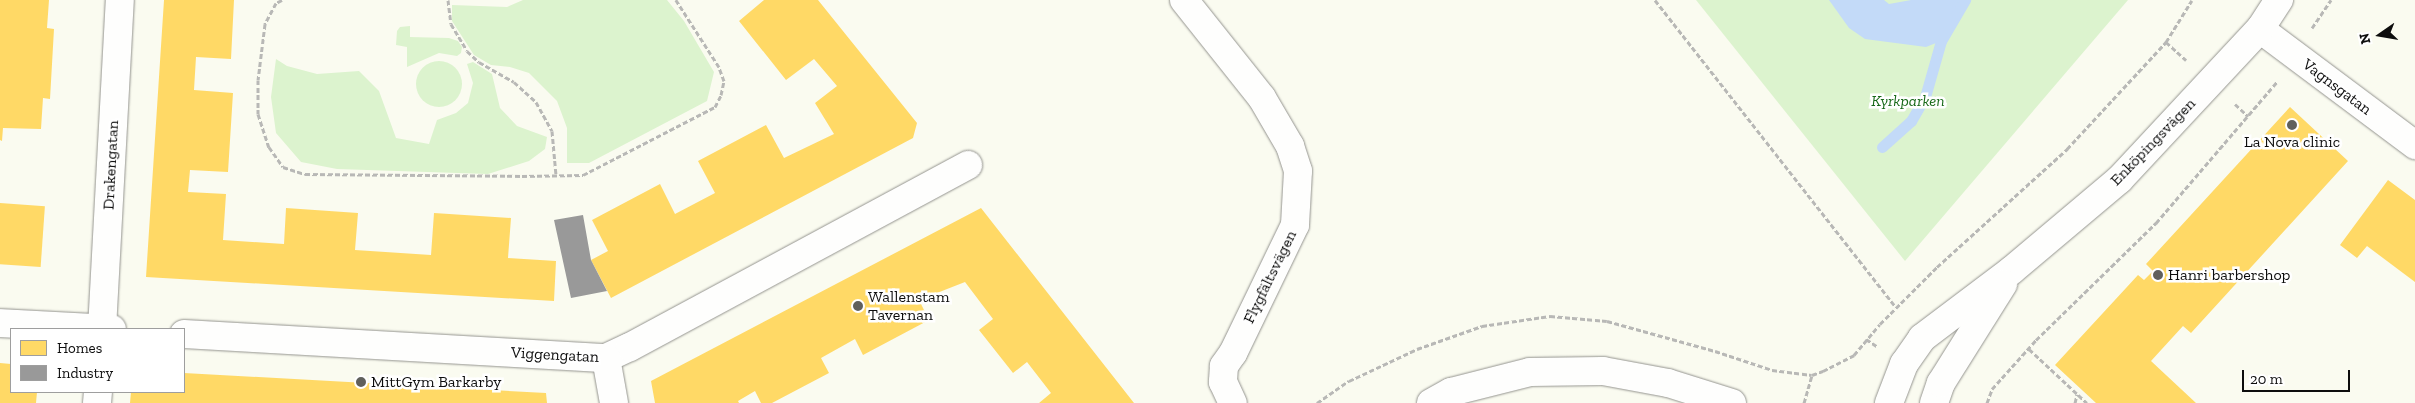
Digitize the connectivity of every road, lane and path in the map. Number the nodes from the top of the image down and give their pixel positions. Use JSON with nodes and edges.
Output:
{"nodes":[{"id":1,"x":120,"y":0,"type":"edge"},
{"id":2,"x":282,"y":0,"type":"edge"},
{"id":3,"x":448,"y":0,"type":"edge"},
{"id":4,"x":676,"y":0,"type":"edge"},
{"id":5,"x":1184,"y":0,"type":"edge"},
{"id":6,"x":1656,"y":0,"type":"edge"},
{"id":7,"x":2192,"y":0,"type":"edge"},
{"id":8,"x":2279,"y":0,"type":"edge"},
{"id":9,"x":2260,"y":30,"type":"junction"},
{"id":10,"x":2248,"y":116,"type":"dead end"},
{"id":11,"x":2415,"y":145,"type":"edge"},
{"id":12,"x":968,"y":165,"type":"dead end"},
{"id":13,"x":556,"y":175,"type":"junction"},
{"id":14,"x":2012,"y":270,"type":"junction"},
{"id":15,"x":1896,"y":307,"type":"junction"},
{"id":16,"x":0,"y":323,"type":"edge"},
{"id":17,"x":85,"y":328,"type":"edge"},
{"id":18,"x":102,"y":328,"type":"edge"},
{"id":19,"x":185,"y":334,"type":"edge"},
{"id":20,"x":1417,"y":349,"type":"dead end"},
{"id":21,"x":2029,"y":349,"type":"junction"},
{"id":22,"x":606,"y":358,"type":"junction"},
{"id":23,"x":2077,"y":394,"type":"junction"},
{"id":24,"x":614,"y":403,"type":"edge"},
{"id":25,"x":1233,"y":403,"type":"edge"},
{"id":26,"x":1317,"y":403,"type":"edge"},
{"id":27,"x":1431,"y":403,"type":"edge"},
{"id":28,"x":1732,"y":403,"type":"edge"},
{"id":29,"x":1804,"y":403,"type":"edge"},
{"id":30,"x":1889,"y":403,"type":"edge"},
{"id":31,"x":1934,"y":403,"type":"edge"},
{"id":32,"x":1987,"y":403,"type":"edge"},
{"id":33,"x":2075,"y":403,"type":"edge"},
{"id":34,"x":2087,"y":403,"type":"edge"}],
"edges":[{"from":1,"to":18,"type":"street","name":"Drakengatan"},
{"from":2,"to":13,"type":"path"},
{"from":3,"to":13,"type":"path"},
{"from":4,"to":13,"type":"path"},
{"from":5,"to":25,"type":"street","name":"Flygfältsvägen"},
{"from":6,"to":15,"type":"path"},
{"from":7,"to":15,"type":"path"},
{"from":8,"to":9,"type":"street","name":"Enköpingsvägen"},
{"from":9,"to":11,"type":"street","name":"Vagnsgatan"},
{"from":9,"to":14,"type":"street","name":"Enköpingsvägen"},
{"from":10,"to":21,"type":"path"},
{"from":12,"to":22,"type":"street","name":"Viggengatan"},
{"from":14,"to":30,"type":"street","name":"Enköpingsvägen"},
{"from":14,"to":31,"type":"street","name":"Enköpingsvägen"},
{"from":15,"to":29,"type":"path"},
{"from":16,"to":17,"type":"street"},
{"from":19,"to":22,"type":"street","name":"Viggengatan"},
{"from":20,"to":26,"type":"path"},
{"from":21,"to":23,"type":"path"},
{"from":21,"to":32,"type":"path"},
{"from":22,"to":24,"type":"street"},
{"from":23,"to":33,"type":"path"},
{"from":23,"to":34,"type":"path"},
{"from":27,"to":28,"type":"street"}]}
